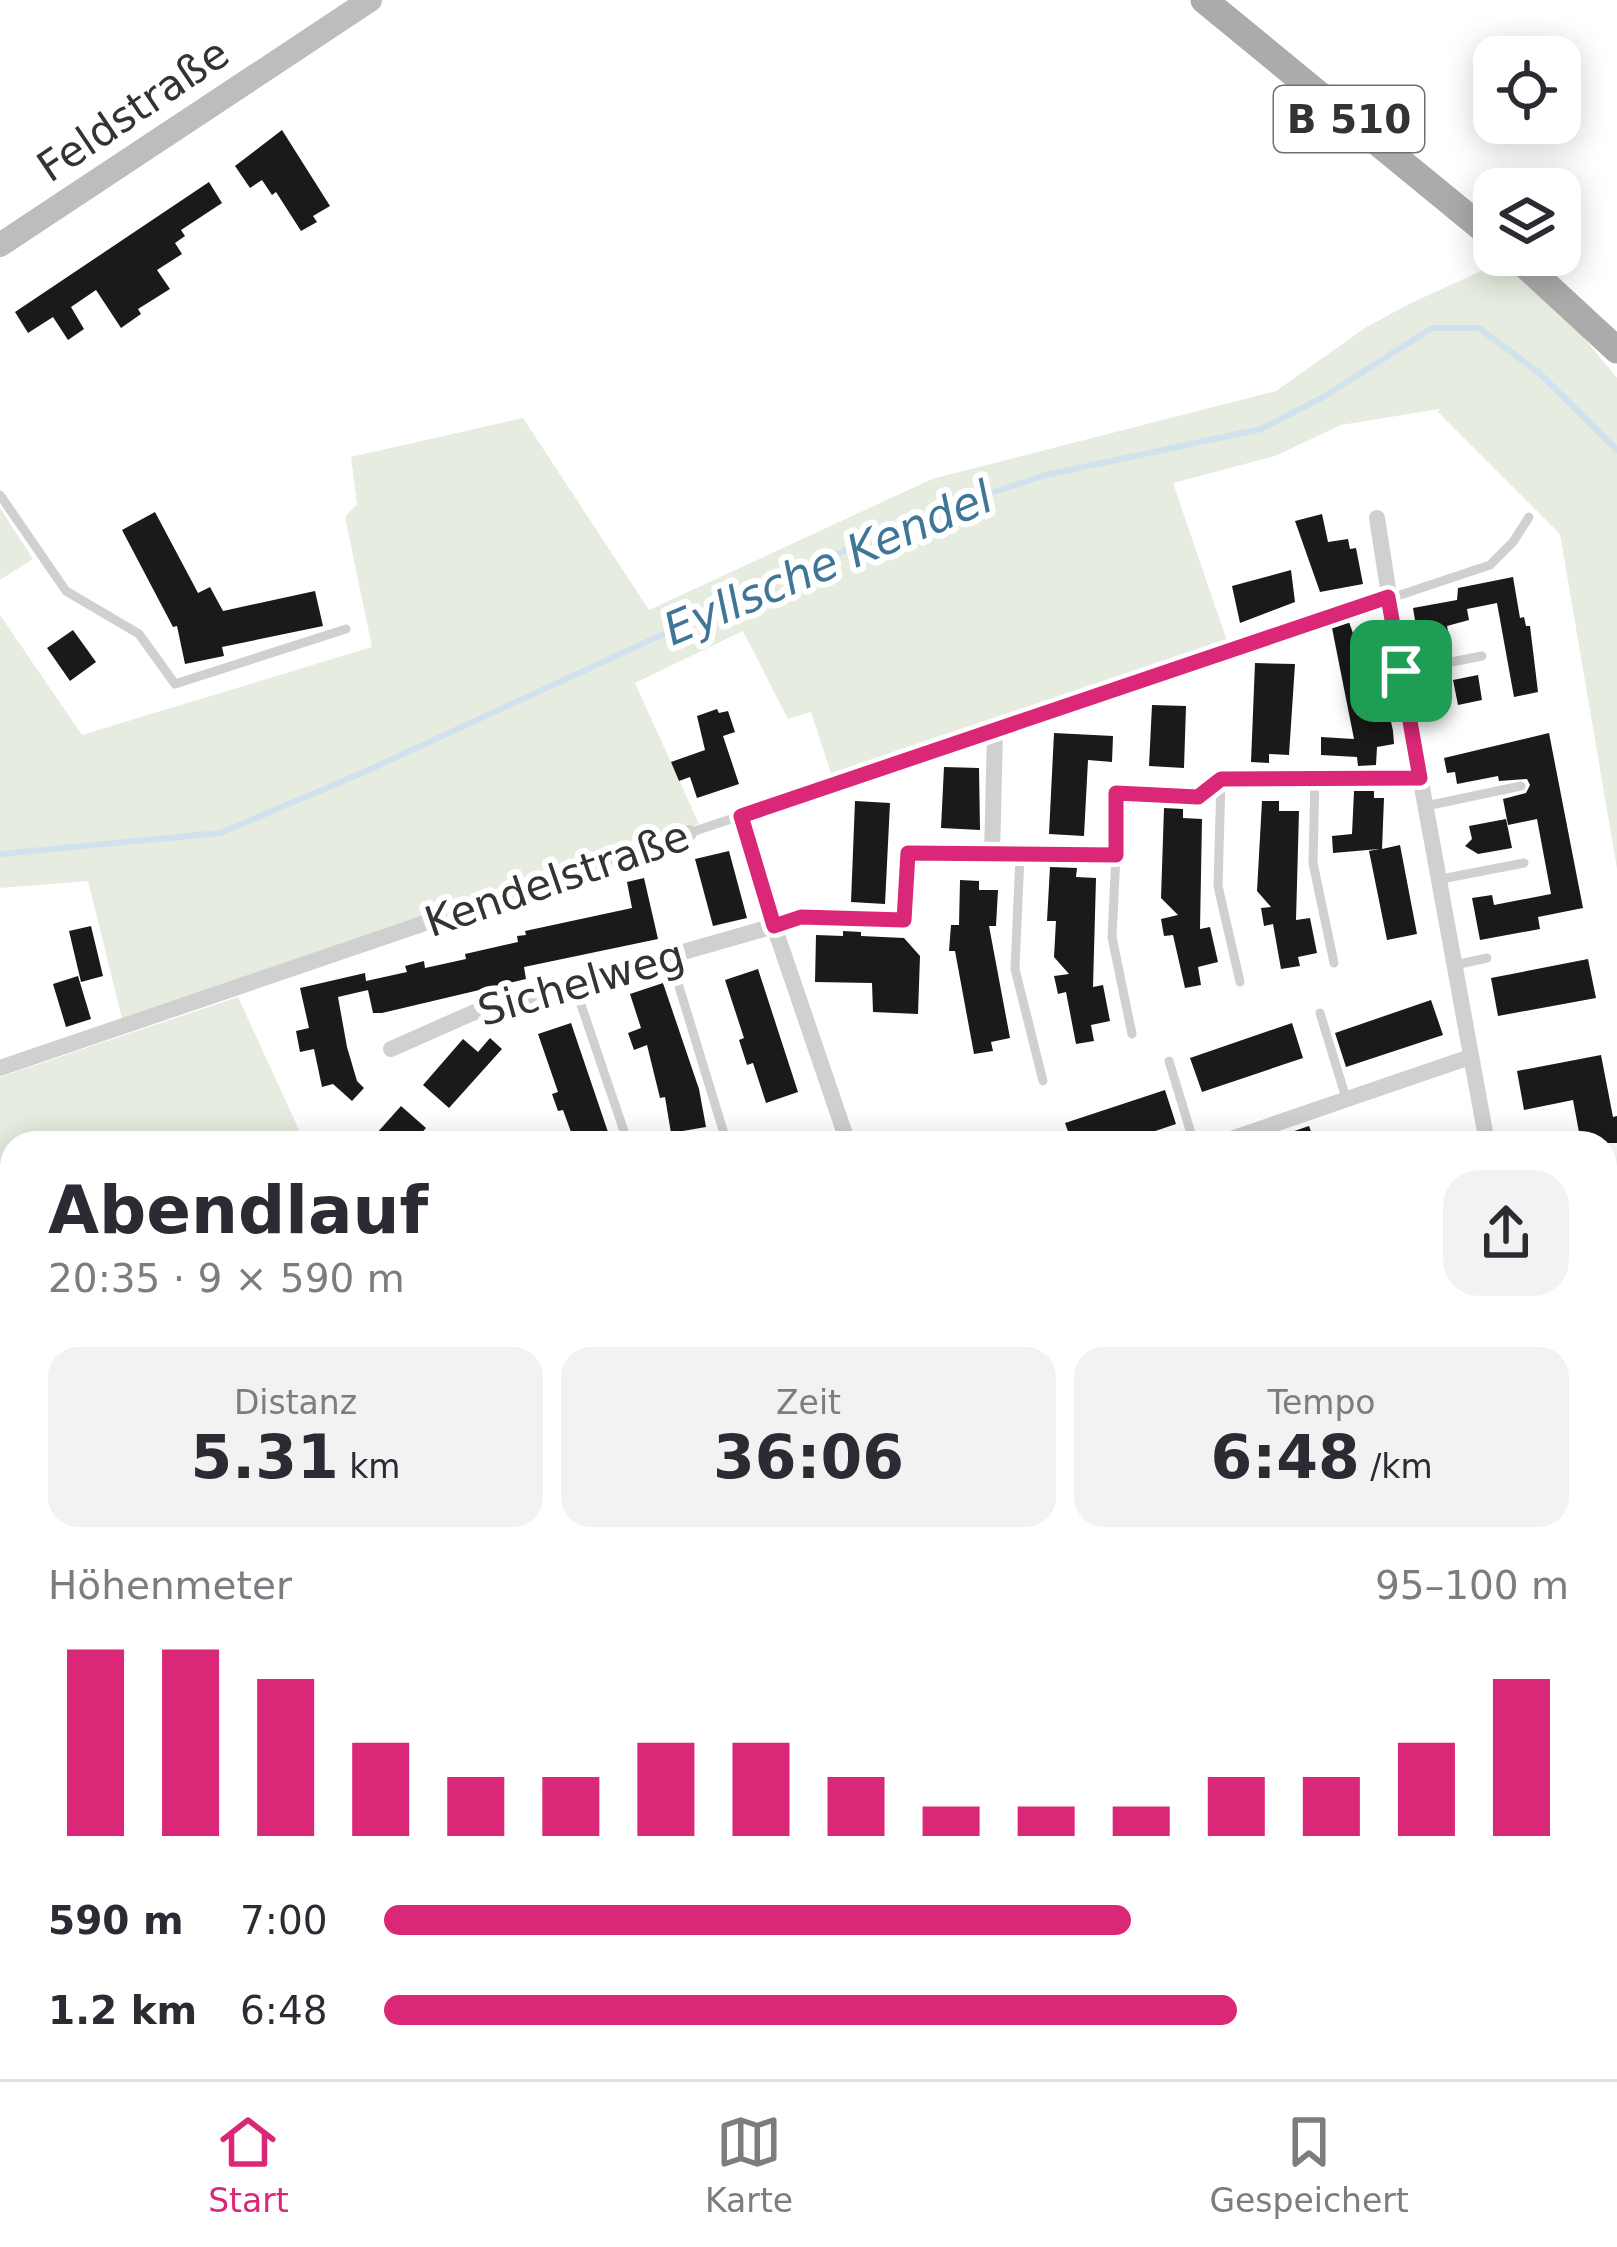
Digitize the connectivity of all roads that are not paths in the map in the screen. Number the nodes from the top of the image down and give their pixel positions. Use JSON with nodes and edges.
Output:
{"nodes":[{"id":1,"x":370,"y":0,"type":"edge"},
{"id":2,"x":1204,"y":0,"type":"edge"},
{"id":3,"x":1473,"y":221,"type":"edge"},
{"id":4,"x":0,"y":245,"type":"edge"},
{"id":5,"x":1537,"y":276,"type":"edge"},
{"id":6,"x":1617,"y":350,"type":"edge"},
{"id":7,"x":0,"y":495,"type":"edge"},
{"id":8,"x":1377,"y":518,"type":"dead end"},
{"id":9,"x":1528,"y":518,"type":"dead end"},
{"id":10,"x":1388,"y":597,"type":"junction"},
{"id":11,"x":346,"y":628,"type":"dead end"},
{"id":12,"x":1482,"y":656,"type":"dead end"},
{"id":13,"x":1401,"y":671,"type":"junction"},
{"id":14,"x":995,"y":732,"type":"junction"},
{"id":15,"x":1420,"y":778,"type":"junction"},
{"id":16,"x":1221,"y":779,"type":"junction"},
{"id":17,"x":1315,"y":779,"type":"junction"},
{"id":18,"x":1521,"y":786,"type":"dead end"},
{"id":19,"x":1426,"y":806,"type":"junction"},
{"id":20,"x":741,"y":816,"type":"junction"},
{"id":21,"x":689,"y":833,"type":"joint"},
{"id":22,"x":992,"y":855,"type":"junction"},
{"id":23,"x":1020,"y":855,"type":"junction"},
{"id":24,"x":1116,"y":855,"type":"junction"},
{"id":25,"x":1524,"y":863,"type":"dead end"},
{"id":26,"x":1441,"y":879,"type":"junction"},
{"id":27,"x":774,"y":926,"type":"junction"},
{"id":28,"x":670,"y":957,"type":"junction"},
{"id":29,"x":1487,"y":958,"type":"dead end"},
{"id":30,"x":1334,"y":963,"type":"dead end"},
{"id":31,"x":1455,"y":965,"type":"junction"},
{"id":32,"x":1240,"y":982,"type":"dead end"},
{"id":33,"x":574,"y":984,"type":"junction"},
{"id":34,"x":1320,"y":1012,"type":"dead end"},
{"id":35,"x":1132,"y":1034,"type":"dead end"},
{"id":36,"x":391,"y":1049,"type":"dead end"},
{"id":37,"x":1469,"y":1057,"type":"junction"},
{"id":38,"x":1168,"y":1060,"type":"dead end"},
{"id":39,"x":0,"y":1068,"type":"edge"},
{"id":40,"x":1043,"y":1081,"type":"dead end"},
{"id":41,"x":1346,"y":1098,"type":"junction"},
{"id":42,"x":624,"y":1131,"type":"edge"},
{"id":43,"x":723,"y":1131,"type":"edge"},
{"id":44,"x":844,"y":1131,"type":"edge"},
{"id":45,"x":1190,"y":1131,"type":"edge"},
{"id":46,"x":1253,"y":1131,"type":"edge"},
{"id":47,"x":1484,"y":1131,"type":"edge"}],
"edges":[{"from":1,"to":4,"type":"street","name":"Feldstraße"},
{"from":2,"to":3,"type":"main road","number":"B 510"},
{"from":5,"to":6,"type":"main road"},
{"from":7,"to":11,"type":"lane"},
{"from":8,"to":10,"type":"street"},
{"from":9,"to":10,"type":"lane","name":"Kendelstraße"},
{"from":10,"to":13,"type":"street"},
{"from":10,"to":14,"type":"lane","name":"Kendelstraße"},
{"from":12,"to":13,"type":"lane"},
{"from":13,"to":15,"type":"street"},
{"from":14,"to":20,"type":"lane","name":"Kendelstraße"},
{"from":14,"to":22,"type":"street"},
{"from":15,"to":17,"type":"street"},
{"from":15,"to":19,"type":"street"},
{"from":16,"to":17,"type":"street"},
{"from":16,"to":24,"type":"street"},
{"from":16,"to":32,"type":"lane"},
{"from":17,"to":30,"type":"lane"},
{"from":18,"to":19,"type":"lane"},
{"from":19,"to":26,"type":"street"},
{"from":20,"to":21,"type":"lane","name":"Kendelstraße"},
{"from":20,"to":27,"type":"lane"},
{"from":21,"to":39,"type":"street","name":"Kendelstraße"},
{"from":22,"to":23,"type":"street"},
{"from":22,"to":27,"type":"street","name":"Sichelweg"},
{"from":23,"to":24,"type":"street"},
{"from":23,"to":40,"type":"lane"},
{"from":24,"to":35,"type":"lane"},
{"from":25,"to":26,"type":"lane"},
{"from":26,"to":31,"type":"street"},
{"from":27,"to":28,"type":"street","name":"Sichelweg"},
{"from":27,"to":44,"type":"street"},
{"from":28,"to":33,"type":"street","name":"Sichelweg"},
{"from":28,"to":43,"type":"lane"},
{"from":29,"to":31,"type":"lane"},
{"from":31,"to":37,"type":"street"},
{"from":33,"to":36,"type":"street","name":"Sichelweg"},
{"from":33,"to":42,"type":"lane"},
{"from":34,"to":41,"type":"lane"},
{"from":37,"to":41,"type":"street"},
{"from":37,"to":47,"type":"street"},
{"from":38,"to":45,"type":"lane"},
{"from":41,"to":46,"type":"street"}]}
